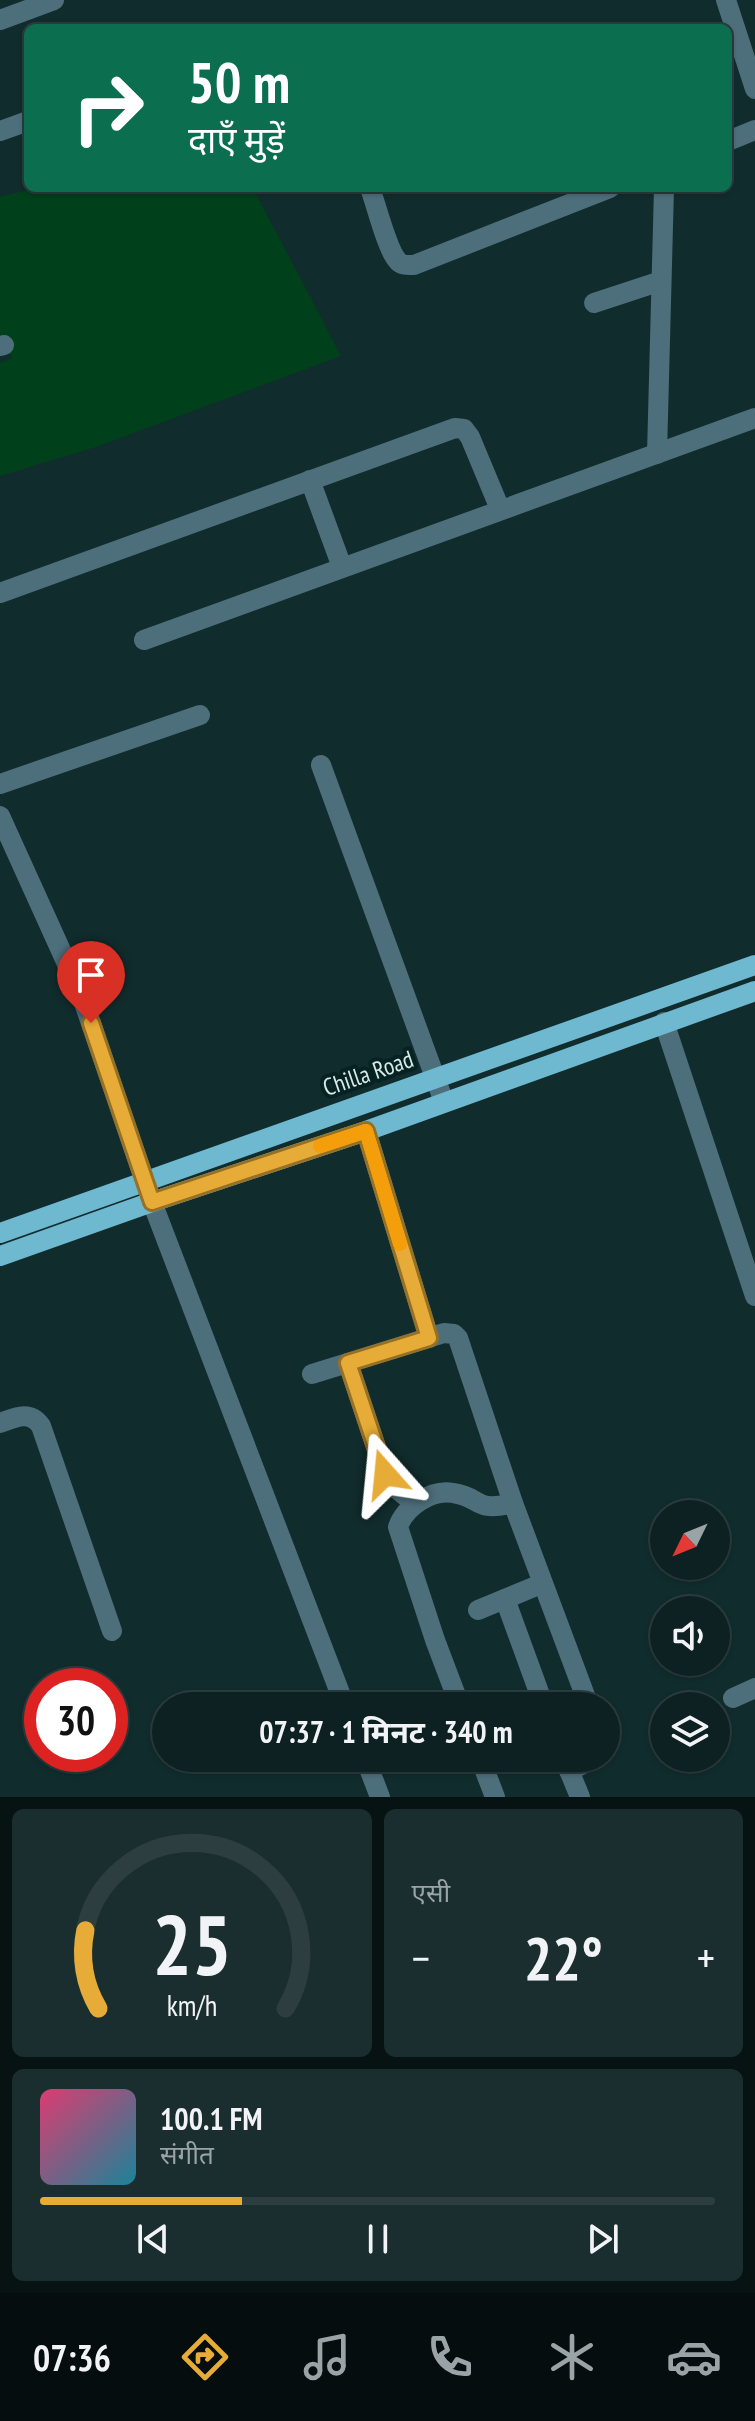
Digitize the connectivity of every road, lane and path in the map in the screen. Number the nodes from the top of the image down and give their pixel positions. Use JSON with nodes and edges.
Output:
{"nodes":[{"id":1,"x":54,"y":0,"type":"edge"},
{"id":2,"x":726,"y":0,"type":"edge"},
{"id":3,"x":0,"y":20,"type":"edge"},
{"id":4,"x":755,"y":89,"type":"edge"},
{"id":5,"x":24,"y":122,"type":"edge"},
{"id":6,"x":755,"y":130,"type":"edge"},
{"id":7,"x":0,"y":131,"type":"edge"},
{"id":8,"x":732,"y":139,"type":"edge"},
{"id":9,"x":371,"y":192,"type":"edge"},
{"id":10,"x":600,"y":192,"type":"edge"},
{"id":11,"x":664,"y":192,"type":"edge"},
{"id":12,"x":661,"y":281,"type":"junction"},
{"id":13,"x":594,"y":303,"type":"dead end"},
{"id":14,"x":755,"y":418,"type":"edge"},
{"id":15,"x":657,"y":454,"type":"junction"},
{"id":16,"x":310,"y":480,"type":"junction"},
{"id":17,"x":500,"y":509,"type":"junction"},
{"id":18,"x":342,"y":567,"type":"junction"},
{"id":19,"x":0,"y":593,"type":"edge"},
{"id":20,"x":144,"y":640,"type":"dead end"},
{"id":21,"x":200,"y":715,"type":"dead end"},
{"id":22,"x":321,"y":765,"type":"dead end"},
{"id":23,"x":0,"y":784,"type":"edge"},
{"id":24,"x":1,"y":824,"type":"edge"},
{"id":25,"x":755,"y":965,"type":"edge"},
{"id":26,"x":755,"y":991,"type":"edge"},
{"id":27,"x":664,"y":1022,"type":"junction"},
{"id":28,"x":435,"y":1078,"type":"junction"},
{"id":29,"x":444,"y":1102,"type":"junction"},
{"id":30,"x":366,"y":1131,"type":"junction"},
{"id":31,"x":146,"y":1180,"type":"junction"},
{"id":32,"x":152,"y":1202,"type":"junction"},
{"id":33,"x":0,"y":1233,"type":"edge"},
{"id":34,"x":0,"y":1256,"type":"edge"},
{"id":35,"x":755,"y":1296,"type":"edge"},
{"id":36,"x":429,"y":1338,"type":"junction"},
{"id":37,"x":348,"y":1363,"type":"junction"},
{"id":38,"x":312,"y":1374,"type":"dead end"},
{"id":39,"x":0,"y":1423,"type":"edge"},
{"id":40,"x":414,"y":1503,"type":"junction"},
{"id":41,"x":513,"y":1503,"type":"junction"},
{"id":42,"x":541,"y":1584,"type":"junction"},
{"id":43,"x":505,"y":1599,"type":"junction"},
{"id":44,"x":478,"y":1610,"type":"dead end"},
{"id":45,"x":112,"y":1631,"type":"dead end"},
{"id":46,"x":755,"y":1688,"type":"edge"},
{"id":47,"x":340,"y":1692,"type":"edge"},
{"id":48,"x":455,"y":1692,"type":"edge"},
{"id":49,"x":539,"y":1692,"type":"edge"},
{"id":50,"x":583,"y":1692,"type":"edge"},
{"id":51,"x":733,"y":1698,"type":"dead end"},
{"id":52,"x":370,"y":1772,"type":"edge"},
{"id":53,"x":485,"y":1772,"type":"edge"},
{"id":54,"x":570,"y":1772,"type":"edge"},
{"id":55,"x":380,"y":1797,"type":"edge"},
{"id":56,"x":495,"y":1797,"type":"edge"},
{"id":57,"x":580,"y":1797,"type":"edge"}],
"edges":[{"from":1,"to":3,"type":"street"},
{"from":2,"to":4,"type":"street"},
{"from":5,"to":7,"type":"street"},
{"from":6,"to":8,"type":"street"},
{"from":9,"to":10,"type":"street"},
{"from":11,"to":12,"type":"street"},
{"from":12,"to":13,"type":"street"},
{"from":12,"to":15,"type":"street"},
{"from":14,"to":15,"type":"street"},
{"from":15,"to":17,"type":"street"},
{"from":16,"to":17,"type":"street"},
{"from":16,"to":18,"type":"street"},
{"from":16,"to":19,"type":"street"},
{"from":17,"to":18,"type":"street"},
{"from":18,"to":20,"type":"street"},
{"from":21,"to":23,"type":"street"},
{"from":22,"to":28,"type":"street"},
{"from":24,"to":31,"type":"street"},
{"from":25,"to":28,"type":"main road","name":"Chilla Road"},
{"from":26,"to":27,"type":"main road"},
{"from":27,"to":29,"type":"main road"},
{"from":27,"to":35,"type":"street"},
{"from":28,"to":29,"type":"street"},
{"from":28,"to":31,"type":"main road","name":"Chilla Road"},
{"from":29,"to":30,"type":"main road"},
{"from":30,"to":32,"type":"main road"},
{"from":30,"to":36,"type":"street"},
{"from":31,"to":32,"type":"street"},
{"from":31,"to":33,"type":"main road","name":"Chilla Road"},
{"from":32,"to":34,"type":"main road"},
{"from":32,"to":47,"type":"street"},
{"from":36,"to":37,"type":"street"},
{"from":36,"to":41,"type":"street"},
{"from":37,"to":38,"type":"street"},
{"from":37,"to":40,"type":"street"},
{"from":39,"to":45,"type":"street"},
{"from":40,"to":41,"type":"street"},
{"from":40,"to":48,"type":"street"},
{"from":41,"to":42,"type":"street"},
{"from":42,"to":43,"type":"street"},
{"from":42,"to":50,"type":"street"},
{"from":43,"to":44,"type":"street"},
{"from":43,"to":49,"type":"street"},
{"from":46,"to":51,"type":"street"},
{"from":52,"to":55,"type":"street"},
{"from":53,"to":56,"type":"street"},
{"from":54,"to":57,"type":"street"}]}
